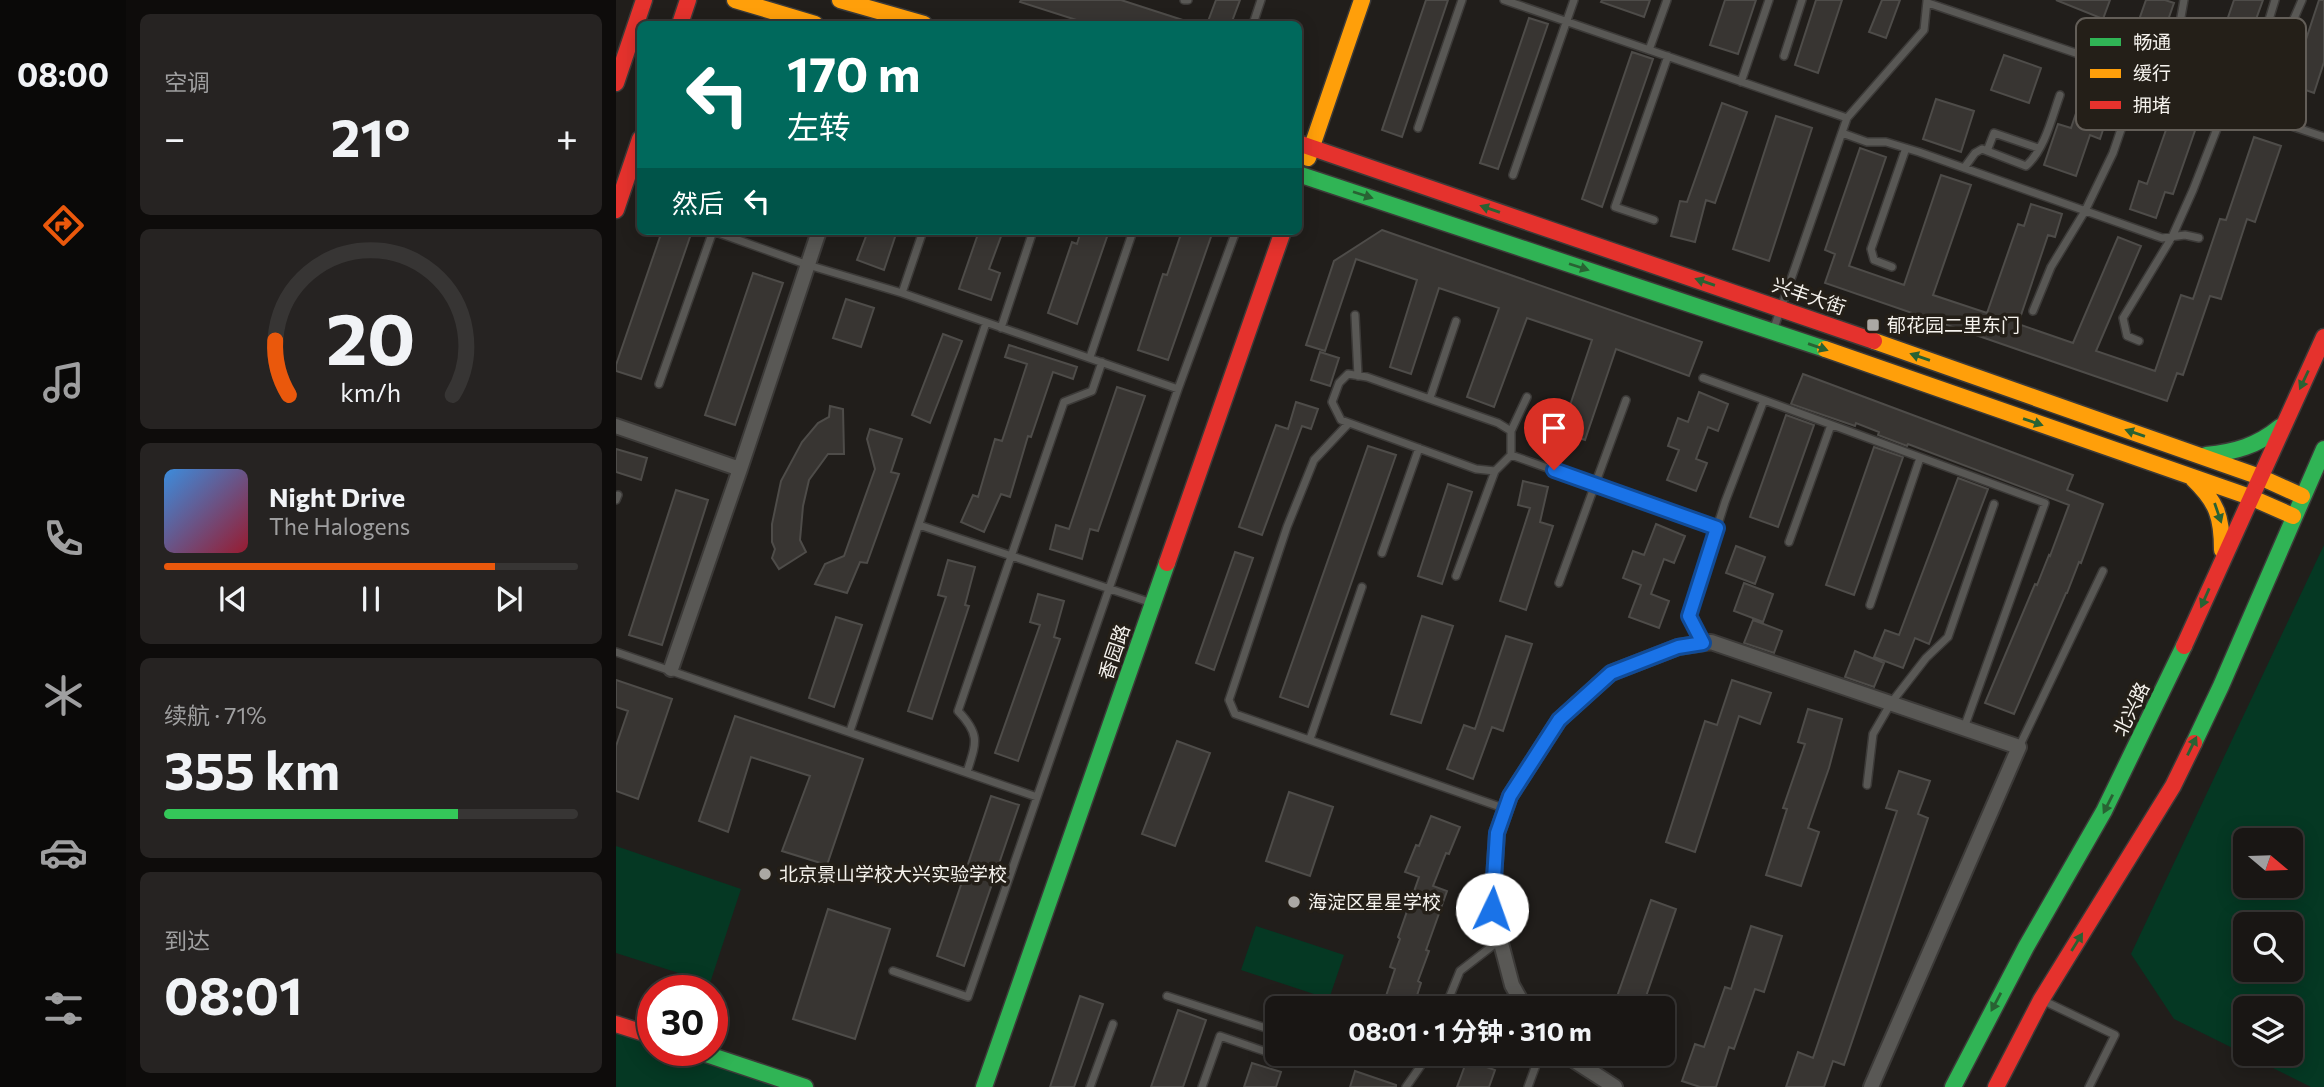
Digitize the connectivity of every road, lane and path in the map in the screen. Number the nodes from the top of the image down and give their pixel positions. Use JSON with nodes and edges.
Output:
{"nodes":[{"id":1,"x":644,"y":0,"type":"edge"},
{"id":2,"x":688,"y":0,"type":"edge"},
{"id":3,"x":735,"y":0,"type":"edge"},
{"id":4,"x":840,"y":0,"type":"edge"},
{"id":5,"x":1261,"y":0,"type":"edge"},
{"id":6,"x":1362,"y":0,"type":"edge"},
{"id":7,"x":1462,"y":0,"type":"edge"},
{"id":8,"x":1504,"y":0,"type":"edge"},
{"id":9,"x":1574,"y":0,"type":"edge"},
{"id":10,"x":1667,"y":0,"type":"edge"},
{"id":11,"x":1769,"y":0,"type":"edge"},
{"id":12,"x":1802,"y":0,"type":"edge"},
{"id":13,"x":2183,"y":0,"type":"edge"},
{"id":14,"x":2275,"y":0,"type":"edge"},
{"id":15,"x":2301,"y":0,"type":"edge"},
{"id":16,"x":1927,"y":2,"type":"edge"},
{"id":17,"x":2181,"y":18,"type":"edge"},
{"id":18,"x":2270,"y":18,"type":"edge"},
{"id":19,"x":2295,"y":18,"type":"edge"},
{"id":20,"x":681,"y":21,"type":"edge"},
{"id":21,"x":805,"y":21,"type":"edge"},
{"id":22,"x":914,"y":21,"type":"edge"},
{"id":23,"x":1254,"y":21,"type":"edge"},
{"id":24,"x":1567,"y":22,"type":"junction"},
{"id":25,"x":1649,"y":50,"type":"junction"},
{"id":26,"x":2076,"y":53,"type":"edge"},
{"id":27,"x":1784,"y":56,"type":"dead end"},
{"id":28,"x":1668,"y":57,"type":"junction"},
{"id":29,"x":1741,"y":82,"type":"junction"},
{"id":30,"x":616,"y":83,"type":"edge"},
{"id":31,"x":2060,"y":94,"type":"dead end"},
{"id":32,"x":1846,"y":118,"type":"junction"},
{"id":33,"x":1418,"y":128,"type":"dead end"},
{"id":34,"x":2121,"y":130,"type":"edge"},
{"id":35,"x":2216,"y":130,"type":"edge"},
{"id":36,"x":2303,"y":130,"type":"edge"},
{"id":37,"x":1842,"y":132,"type":"junction"},
{"id":38,"x":2324,"y":137,"type":"edge"},
{"id":39,"x":1305,"y":145,"type":"edge"},
{"id":40,"x":637,"y":148,"type":"edge"},
{"id":41,"x":1906,"y":148,"type":"junction"},
{"id":42,"x":2038,"y":148,"type":"junction"},
{"id":43,"x":1987,"y":151,"type":"junction"},
{"id":44,"x":1302,"y":165,"type":"edge"},
{"id":45,"x":1964,"y":168,"type":"junction"},
{"id":46,"x":1513,"y":174,"type":"dead end"},
{"id":47,"x":1302,"y":179,"type":"edge"},
{"id":48,"x":616,"y":210,"type":"edge"},
{"id":49,"x":2085,"y":211,"type":"junction"},
{"id":50,"x":1654,"y":220,"type":"dead end"},
{"id":51,"x":712,"y":235,"type":"edge"},
{"id":52,"x":724,"y":235,"type":"edge"},
{"id":53,"x":818,"y":235,"type":"edge"},
{"id":54,"x":922,"y":235,"type":"edge"},
{"id":55,"x":1032,"y":235,"type":"edge"},
{"id":56,"x":1132,"y":235,"type":"edge"},
{"id":57,"x":1235,"y":235,"type":"edge"},
{"id":58,"x":1282,"y":235,"type":"edge"},
{"id":59,"x":2172,"y":237,"type":"junction"},
{"id":60,"x":2199,"y":238,"type":"dead end"},
{"id":61,"x":808,"y":265,"type":"junction"},
{"id":62,"x":1892,"y":267,"type":"dead end"},
{"id":63,"x":902,"y":293,"type":"junction"},
{"id":64,"x":1781,"y":308,"type":"junction"},
{"id":65,"x":2033,"y":311,"type":"dead end"},
{"id":66,"x":1355,"y":315,"type":"dead end"},
{"id":67,"x":1456,"y":321,"type":"dead end"},
{"id":68,"x":986,"y":323,"type":"junction"},
{"id":69,"x":1001,"y":328,"type":"junction"},
{"id":70,"x":1773,"y":331,"type":"junction"},
{"id":71,"x":2324,"y":337,"type":"edge"},
{"id":72,"x":2139,"y":341,"type":"dead end"},
{"id":73,"x":1090,"y":358,"type":"junction"},
{"id":74,"x":1102,"y":362,"type":"junction"},
{"id":75,"x":1358,"y":376,"type":"junction"},
{"id":76,"x":1703,"y":378,"type":"dead end"},
{"id":77,"x":659,"y":384,"type":"dead end"},
{"id":78,"x":1178,"y":389,"type":"junction"},
{"id":79,"x":1527,"y":397,"type":"dead end"},
{"id":80,"x":1430,"y":398,"type":"junction"},
{"id":81,"x":1626,"y":400,"type":"dead end"},
{"id":82,"x":1763,"y":400,"type":"junction"},
{"id":83,"x":1348,"y":424,"type":"junction"},
{"id":84,"x":2284,"y":424,"type":"junction"},
{"id":85,"x":1831,"y":425,"type":"junction"},
{"id":86,"x":616,"y":426,"type":"edge"},
{"id":87,"x":1511,"y":430,"type":"junction"},
{"id":88,"x":1419,"y":448,"type":"junction"},
{"id":89,"x":2324,"y":449,"type":"edge"},
{"id":90,"x":1511,"y":455,"type":"junction"},
{"id":91,"x":2199,"y":455,"type":"junction"},
{"id":92,"x":1920,"y":458,"type":"junction"},
{"id":93,"x":740,"y":469,"type":"junction"},
{"id":94,"x":1495,"y":471,"type":"junction"},
{"id":95,"x":2189,"y":476,"type":"junction"},
{"id":96,"x":2260,"y":477,"type":"junction"},
{"id":97,"x":1594,"y":484,"type":"junction"},
{"id":98,"x":2302,"y":496,"type":"junction"},
{"id":99,"x":2250,"y":497,"type":"junction"},
{"id":100,"x":1994,"y":504,"type":"dead end"},
{"id":101,"x":2293,"y":516,"type":"junction"},
{"id":102,"x":919,"y":525,"type":"junction"},
{"id":103,"x":1717,"y":528,"type":"junction"},
{"id":104,"x":1789,"y":542,"type":"dead end"},
{"id":105,"x":1382,"y":553,"type":"dead end"},
{"id":106,"x":1010,"y":555,"type":"junction"},
{"id":107,"x":2222,"y":560,"type":"junction"},
{"id":108,"x":2103,"y":571,"type":"dead end"},
{"id":109,"x":1456,"y":576,"type":"dead end"},
{"id":110,"x":1559,"y":583,"type":"dead end"},
{"id":111,"x":1362,"y":587,"type":"dead end"},
{"id":112,"x":1109,"y":588,"type":"junction"},
{"id":113,"x":1153,"y":603,"type":"junction"},
{"id":114,"x":1870,"y":605,"type":"dead end"},
{"id":115,"x":1703,"y":643,"type":"junction"},
{"id":116,"x":616,"y":652,"type":"edge"},
{"id":117,"x":671,"y":669,"type":"junction"},
{"id":118,"x":1891,"y":703,"type":"junction"},
{"id":119,"x":1964,"y":728,"type":"junction"},
{"id":120,"x":850,"y":731,"type":"junction"},
{"id":121,"x":1310,"y":739,"type":"junction"},
{"id":122,"x":2019,"y":747,"type":"junction"},
{"id":123,"x":967,"y":772,"type":"junction"},
{"id":124,"x":1867,"y":785,"type":"dead end"},
{"id":125,"x":1037,"y":797,"type":"junction"},
{"id":126,"x":1506,"y":809,"type":"junction"},
{"id":127,"x":1500,"y":940,"type":"junction"},
{"id":128,"x":892,"y":971,"type":"dead end"},
{"id":129,"x":1167,"y":996,"type":"dead end"},
{"id":130,"x":1450,"y":996,"type":"edge"},
{"id":131,"x":1518,"y":996,"type":"edge"},
{"id":132,"x":2041,"y":1000,"type":"junction"},
{"id":133,"x":616,"y":1024,"type":"edge"},
{"id":134,"x":1113,"y":1024,"type":"dead end"},
{"id":135,"x":1265,"y":1028,"type":"edge"},
{"id":136,"x":637,"y":1031,"type":"edge"},
{"id":137,"x":1265,"y":1051,"type":"edge"},
{"id":138,"x":728,"y":1061,"type":"edge"},
{"id":139,"x":1421,"y":1066,"type":"edge"},
{"id":140,"x":1536,"y":1066,"type":"edge"},
{"id":141,"x":1583,"y":1066,"type":"edge"},
{"id":142,"x":805,"y":1087,"type":"edge"},
{"id":143,"x":985,"y":1087,"type":"edge"},
{"id":144,"x":1090,"y":1087,"type":"edge"},
{"id":145,"x":1202,"y":1087,"type":"edge"},
{"id":146,"x":1406,"y":1087,"type":"edge"},
{"id":147,"x":1528,"y":1087,"type":"edge"},
{"id":148,"x":1615,"y":1087,"type":"edge"},
{"id":149,"x":1871,"y":1087,"type":"edge"},
{"id":150,"x":1953,"y":1087,"type":"edge"},
{"id":151,"x":1996,"y":1087,"type":"edge"},
{"id":152,"x":2089,"y":1087,"type":"edge"}],
"edges":[{"from":1,"to":30,"type":"main road"},
{"from":2,"to":20,"type":"main road"},
{"from":3,"to":21,"type":"main road"},
{"from":4,"to":22,"type":"main road"},
{"from":5,"to":23,"type":"lane"},
{"from":6,"to":39,"type":"main road"},
{"from":7,"to":33,"type":"lane"},
{"from":8,"to":24,"type":"lane"},
{"from":9,"to":24,"type":"lane"},
{"from":10,"to":25,"type":"lane"},
{"from":11,"to":29,"type":"lane"},
{"from":12,"to":27,"type":"lane"},
{"from":13,"to":17,"type":"lane"},
{"from":14,"to":18,"type":"lane"},
{"from":15,"to":19,"type":"lane"},
{"from":16,"to":26,"type":"lane"},
{"from":16,"to":32,"type":"lane"},
{"from":24,"to":25,"type":"lane"},
{"from":24,"to":46,"type":"lane"},
{"from":25,"to":28,"type":"lane"},
{"from":28,"to":29,"type":"lane"},
{"from":28,"to":50,"type":"lane"},
{"from":29,"to":32,"type":"lane"},
{"from":31,"to":42,"type":"lane"},
{"from":32,"to":37,"type":"lane"},
{"from":34,"to":49,"type":"lane"},
{"from":35,"to":59,"type":"lane"},
{"from":36,"to":38,"type":"lane"},
{"from":37,"to":41,"type":"lane"},
{"from":37,"to":64,"type":"lane"},
{"from":39,"to":44,"type":"main road"},
{"from":64,"to":39,"type":"main road","name":"兴丰大街","one_way":true},
{"from":40,"to":48,"type":"main road"},
{"from":41,"to":45,"type":"lane"},
{"from":41,"to":62,"type":"lane"},
{"from":42,"to":43,"type":"lane"},
{"from":42,"to":43,"type":"lane"},
{"from":43,"to":45,"type":"lane"},
{"from":45,"to":49,"type":"lane"},
{"from":47,"to":70,"type":"main road","one_way":true},
{"from":49,"to":59,"type":"lane"},
{"from":49,"to":65,"type":"lane"},
{"from":51,"to":77,"type":"lane"},
{"from":52,"to":61,"type":"lane"},
{"from":53,"to":61,"type":"street"},
{"from":54,"to":63,"type":"lane"},
{"from":55,"to":69,"type":"lane"},
{"from":56,"to":73,"type":"lane"},
{"from":57,"to":78,"type":"lane"},
{"from":58,"to":113,"type":"main road","name":"香园路"},
{"from":59,"to":60,"type":"lane"},
{"from":59,"to":72,"type":"lane"},
{"from":61,"to":63,"type":"lane"},
{"from":61,"to":93,"type":"street"},
{"from":63,"to":68,"type":"lane"},
{"from":64,"to":70,"type":"lane"},
{"from":91,"to":64,"type":"main road","name":"兴丰大街","one_way":true},
{"from":66,"to":75,"type":"lane"},
{"from":67,"to":80,"type":"lane"},
{"from":68,"to":69,"type":"lane"},
{"from":68,"to":102,"type":"lane"},
{"from":69,"to":73,"type":"lane"},
{"from":70,"to":95,"type":"main road","one_way":true},
{"from":71,"to":84,"type":"main road","name":"北兴路","one_way":true},
{"from":73,"to":74,"type":"lane"},
{"from":74,"to":78,"type":"lane"},
{"from":74,"to":106,"type":"lane"},
{"from":75,"to":80,"type":"lane"},
{"from":75,"to":83,"type":"lane"},
{"from":76,"to":82,"type":"lane"},
{"from":78,"to":112,"type":"lane"},
{"from":79,"to":87,"type":"lane"},
{"from":80,"to":87,"type":"lane"},
{"from":81,"to":97,"type":"lane"},
{"from":82,"to":85,"type":"lane"},
{"from":82,"to":103,"type":"lane"},
{"from":83,"to":88,"type":"lane"},
{"from":83,"to":121,"type":"lane"},
{"from":84,"to":91,"type":"main road"},
{"from":84,"to":96,"type":"main road","name":"北兴路"},
{"from":85,"to":92,"type":"lane"},
{"from":85,"to":104,"type":"lane"},
{"from":86,"to":93,"type":"street"},
{"from":87,"to":90,"type":"lane"},
{"from":88,"to":94,"type":"lane"},
{"from":88,"to":105,"type":"lane"},
{"from":89,"to":98,"type":"main road"},
{"from":90,"to":94,"type":"lane"},
{"from":90,"to":97,"type":"lane"},
{"from":91,"to":96,"type":"main road","name":"兴丰大街"},
{"from":92,"to":114,"type":"lane"},
{"from":92,"to":119,"type":"lane"},
{"from":93,"to":117,"type":"street"},
{"from":94,"to":109,"type":"lane"},
{"from":95,"to":99,"type":"main road"},
{"from":95,"to":107,"type":"main road","one_way":true},
{"from":96,"to":98,"type":"main road","name":"兴丰大街"},
{"from":96,"to":99,"type":"main road","name":"北兴路"},
{"from":97,"to":103,"type":"lane"},
{"from":97,"to":110,"type":"lane"},
{"from":98,"to":101,"type":"main road"},
{"from":99,"to":101,"type":"main road"},
{"from":99,"to":107,"type":"main road","name":"北兴路"},
{"from":100,"to":118,"type":"lane"},
{"from":132,"to":101,"type":"main road","one_way":true},
{"from":102,"to":106,"type":"lane"},
{"from":102,"to":120,"type":"lane"},
{"from":103,"to":115,"type":"lane"},
{"from":106,"to":112,"type":"lane"},
{"from":106,"to":123,"type":"lane"},
{"from":107,"to":150,"type":"main road","name":"北兴路","one_way":true},
{"from":108,"to":122,"type":"lane"},
{"from":111,"to":121,"type":"lane"},
{"from":112,"to":113,"type":"lane"},
{"from":112,"to":125,"type":"lane"},
{"from":113,"to":143,"type":"main road","name":"香园路"},
{"from":115,"to":118,"type":"street"},
{"from":115,"to":126,"type":"street"},
{"from":116,"to":117,"type":"lane"},
{"from":117,"to":120,"type":"lane"},
{"from":118,"to":119,"type":"street"},
{"from":118,"to":124,"type":"lane"},
{"from":119,"to":122,"type":"street"},
{"from":120,"to":123,"type":"lane"},
{"from":121,"to":126,"type":"lane"},
{"from":122,"to":149,"type":"street"},
{"from":123,"to":125,"type":"lane"},
{"from":125,"to":128,"type":"lane"},
{"from":126,"to":127,"type":"street"},
{"from":127,"to":130,"type":"lane"},
{"from":127,"to":131,"type":"street"},
{"from":129,"to":135,"type":"lane"},
{"from":132,"to":151,"type":"main road"},
{"from":132,"to":152,"type":"lane"},
{"from":133,"to":136,"type":"main road"},
{"from":134,"to":144,"type":"lane"},
{"from":137,"to":145,"type":"lane"},
{"from":138,"to":142,"type":"main road"},
{"from":139,"to":146,"type":"lane"},
{"from":140,"to":147,"type":"lane"},
{"from":141,"to":148,"type":"street"}]}
